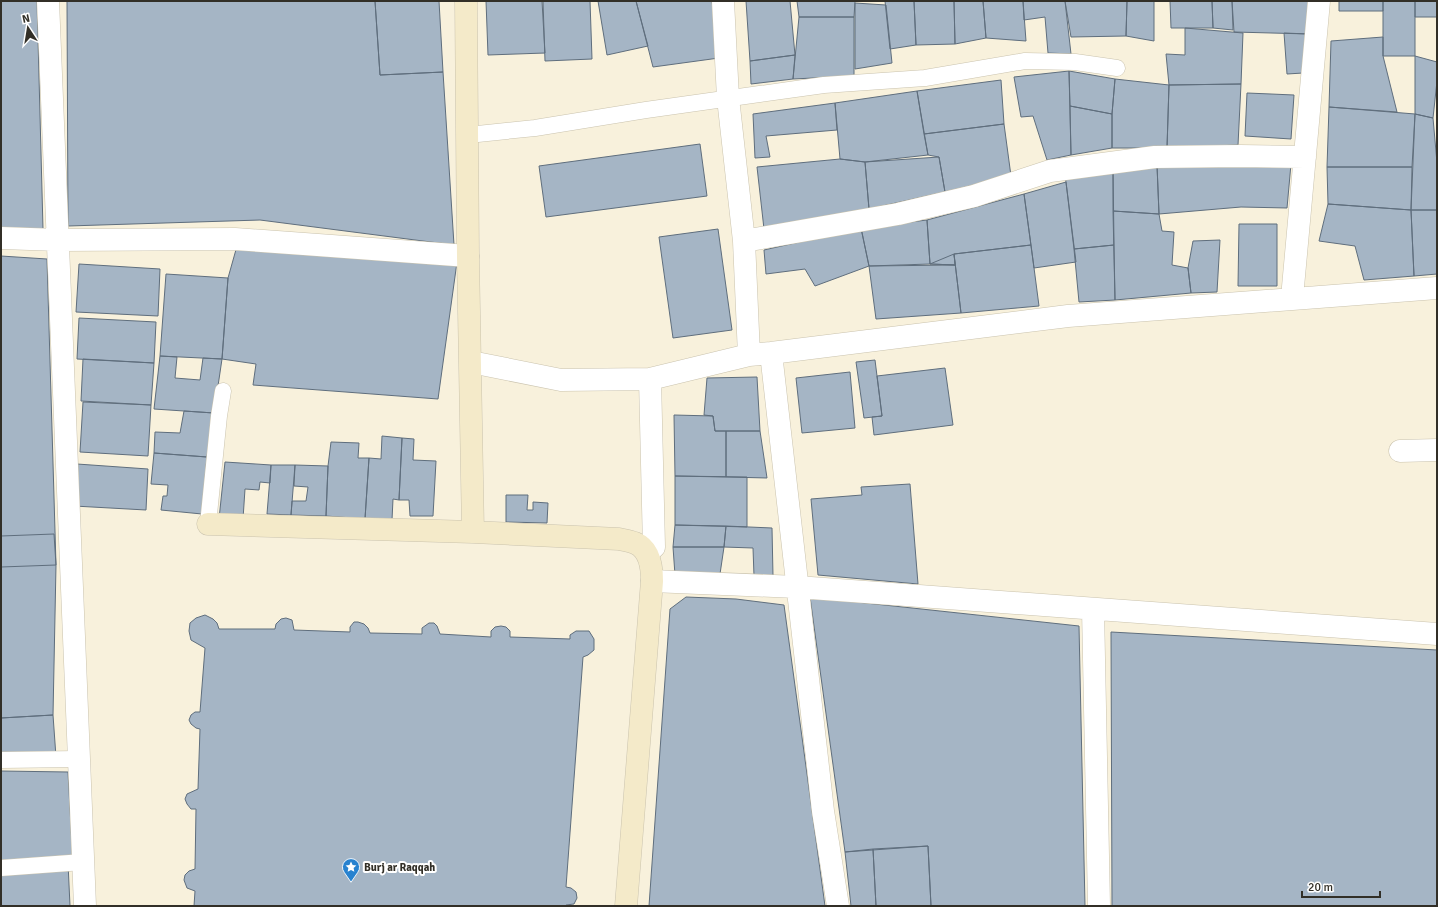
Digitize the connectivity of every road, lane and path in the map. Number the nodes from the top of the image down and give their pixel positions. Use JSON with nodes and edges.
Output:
{"nodes":[{"id":1,"x":48,"y":1,"type":"edge"},
{"id":2,"x":466,"y":1,"type":"edge"},
{"id":3,"x":723,"y":1,"type":"edge"},
{"id":4,"x":1318,"y":1,"type":"edge"},
{"id":5,"x":1117,"y":68,"type":"dead end"},
{"id":6,"x":728,"y":98,"type":"junction"},
{"id":7,"x":468,"y":135,"type":"junction"},
{"id":8,"x":1305,"y":157,"type":"junction"},
{"id":9,"x":1,"y":238,"type":"edge"},
{"id":10,"x":59,"y":240,"type":"junction"},
{"id":11,"x":744,"y":241,"type":"junction"},
{"id":12,"x":468,"y":256,"type":"junction"},
{"id":13,"x":1437,"y":288,"type":"edge"},
{"id":14,"x":1292,"y":298,"type":"junction"},
{"id":15,"x":771,"y":353,"type":"junction"},
{"id":16,"x":749,"y":355,"type":"junction"},
{"id":17,"x":471,"y":362,"type":"junction"},
{"id":18,"x":650,"y":379,"type":"junction"},
{"id":19,"x":223,"y":391,"type":"dead end"},
{"id":20,"x":1437,"y":450,"type":"edge"},
{"id":21,"x":1400,"y":451,"type":"dead end"},
{"id":22,"x":208,"y":524,"type":"joint"},
{"id":23,"x":473,"y":532,"type":"junction"},
{"id":24,"x":647,"y":553,"type":"junction"},
{"id":25,"x":652,"y":581,"type":"junction"},
{"id":26,"x":797,"y":587,"type":"junction"},
{"id":27,"x":1093,"y":609,"type":"junction"},
{"id":28,"x":1437,"y":634,"type":"edge"},
{"id":29,"x":79,"y":759,"type":"junction"},
{"id":30,"x":1,"y":760,"type":"edge"},
{"id":31,"x":83,"y":862,"type":"junction"},
{"id":32,"x":1,"y":868,"type":"edge"},
{"id":33,"x":85,"y":906,"type":"edge"},
{"id":34,"x":626,"y":906,"type":"edge"},
{"id":35,"x":838,"y":906,"type":"edge"},
{"id":36,"x":1099,"y":906,"type":"edge"}],
"edges":[{"from":1,"to":10,"type":"street"},
{"from":2,"to":7,"type":"street"},
{"from":3,"to":6,"type":"street"},
{"from":4,"to":8,"type":"street"},
{"from":5,"to":6,"type":"lane"},
{"from":6,"to":7,"type":"lane"},
{"from":6,"to":11,"type":"street"},
{"from":7,"to":12,"type":"street"},
{"from":8,"to":11,"type":"street"},
{"from":8,"to":14,"type":"street"},
{"from":9,"to":10,"type":"street"},
{"from":10,"to":12,"type":"street"},
{"from":10,"to":29,"type":"street"},
{"from":11,"to":16,"type":"street"},
{"from":12,"to":17,"type":"street"},
{"from":13,"to":14,"type":"street"},
{"from":14,"to":15,"type":"street"},
{"from":15,"to":16,"type":"street"},
{"from":15,"to":26,"type":"street"},
{"from":16,"to":18,"type":"street"},
{"from":17,"to":18,"type":"street"},
{"from":17,"to":23,"type":"street"},
{"from":18,"to":24,"type":"street"},
{"from":19,"to":22,"type":"lane"},
{"from":20,"to":21,"type":"street"},
{"from":22,"to":23,"type":"street"},
{"from":23,"to":24,"type":"street"},
{"from":24,"to":25,"type":"street"},
{"from":25,"to":26,"type":"street"},
{"from":25,"to":34,"type":"street"},
{"from":26,"to":27,"type":"street"},
{"from":26,"to":35,"type":"street"},
{"from":27,"to":28,"type":"street"},
{"from":27,"to":36,"type":"street"},
{"from":29,"to":30,"type":"lane"},
{"from":29,"to":31,"type":"street"},
{"from":31,"to":32,"type":"lane"},
{"from":31,"to":33,"type":"street"}]}
